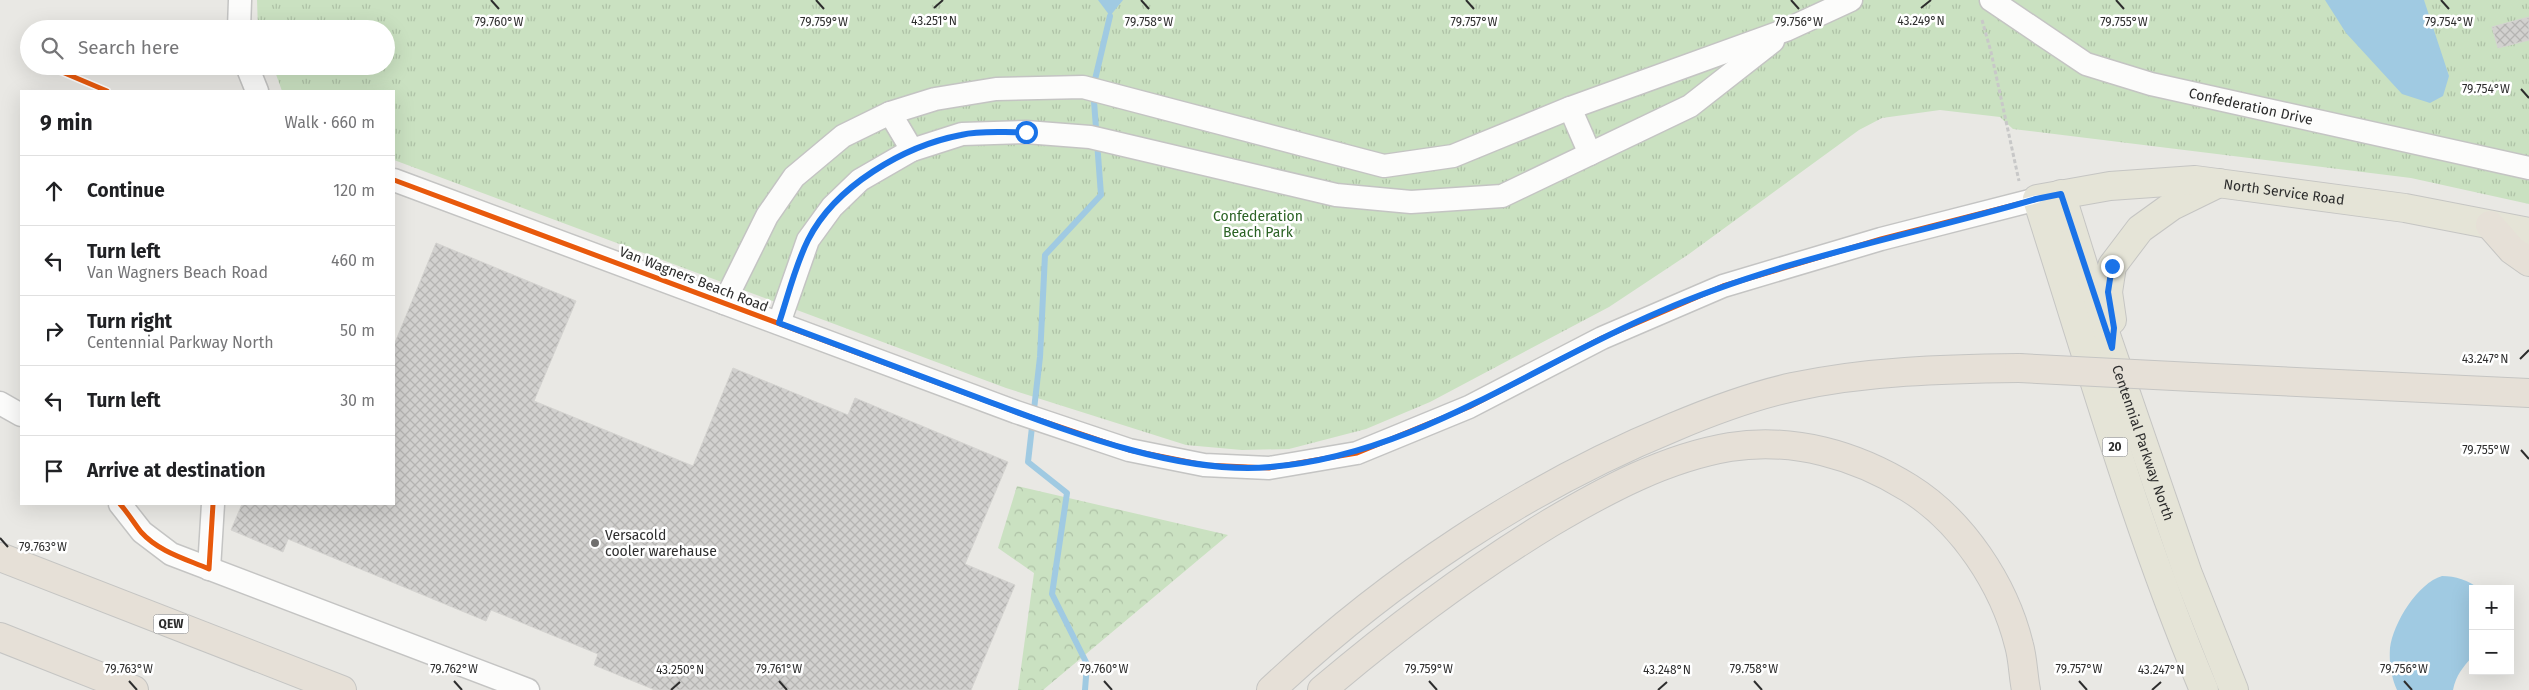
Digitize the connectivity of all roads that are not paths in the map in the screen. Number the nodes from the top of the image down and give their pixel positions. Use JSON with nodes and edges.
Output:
{"nodes":[{"id":1,"x":240,"y":0,"type":"edge"},
{"id":2,"x":1851,"y":0,"type":"edge"},
{"id":3,"x":1985,"y":6,"type":"edge"},
{"id":4,"x":239,"y":20,"type":"edge"},
{"id":5,"x":1786,"y":30,"type":"junction"},
{"id":6,"x":251,"y":75,"type":"edge"},
{"id":7,"x":257,"y":90,"type":"edge"},
{"id":8,"x":1570,"y":108,"type":"junction"},
{"id":9,"x":890,"y":114,"type":"junction"},
{"id":10,"x":912,"y":150,"type":"junction"},
{"id":11,"x":1590,"y":154,"type":"junction"},
{"id":12,"x":2529,"y":168,"type":"edge"},
{"id":13,"x":395,"y":180,"type":"edge"},
{"id":14,"x":2219,"y":183,"type":"junction"},
{"id":15,"x":2039,"y":192,"type":"junction"},
{"id":16,"x":2490,"y":225,"type":"junction"},
{"id":17,"x":2529,"y":232,"type":"edge"},
{"id":18,"x":2529,"y":262,"type":"edge"},
{"id":19,"x":724,"y":303,"type":"junction"},
{"id":20,"x":779,"y":323,"type":"junction"},
{"id":21,"x":2112,"y":348,"type":"junction"},
{"id":22,"x":2527,"y":393,"type":"edge"},
{"id":23,"x":0,"y":403,"type":"edge"},
{"id":24,"x":20,"y":414,"type":"edge"},
{"id":25,"x":121,"y":505,"type":"edge"},
{"id":26,"x":212,"y":505,"type":"edge"},
{"id":27,"x":0,"y":557,"type":"edge"},
{"id":28,"x":209,"y":569,"type":"junction"},
{"id":29,"x":0,"y":637,"type":"edge"},
{"id":30,"x":134,"y":690,"type":"edge"},
{"id":31,"x":342,"y":690,"type":"edge"},
{"id":32,"x":528,"y":690,"type":"edge"},
{"id":33,"x":1271,"y":690,"type":"edge"},
{"id":34,"x":1322,"y":690,"type":"edge"},
{"id":35,"x":2026,"y":690,"type":"edge"},
{"id":36,"x":2204,"y":690,"type":"edge"},
{"id":37,"x":2234,"y":690,"type":"edge"}],
"edges":[{"from":1,"to":4,"type":"street"},
{"from":2,"to":5,"type":"street"},
{"from":3,"to":12,"type":"street","name":"Confederation Drive"},
{"from":5,"to":8,"type":"street"},
{"from":5,"to":11,"type":"street"},
{"from":6,"to":7,"type":"street"},
{"from":8,"to":9,"type":"street"},
{"from":8,"to":11,"type":"street"},
{"from":9,"to":10,"type":"street"},
{"from":9,"to":19,"type":"street"},
{"from":10,"to":11,"type":"street"},
{"from":10,"to":20,"type":"street"},
{"from":13,"to":19,"type":"street","name":"Van Wagners Beach Road"},
{"from":14,"to":15,"type":"main road","name":"North Service Road"},
{"from":14,"to":16,"type":"main road","name":"North Service Road"},
{"from":14,"to":21,"type":"main road"},
{"from":15,"to":20,"type":"street","name":"Van Wagners Beach Road"},
{"from":15,"to":21,"type":"main road","name":"Centennial Parkway North","number":"20"},
{"from":15,"to":36,"type":"main road","name":"Centennial Parkway North","number":"20"},
{"from":16,"to":17,"type":"main road","name":"North Service Road"},
{"from":16,"to":18,"type":"highway"},
{"from":19,"to":20,"type":"street","name":"Van Wagners Beach Road"},
{"from":21,"to":37,"type":"main road","name":"Centennial Parkway North","number":"20"},
{"from":22,"to":33,"type":"highway","bridge":true},
{"from":23,"to":24,"type":"street"},
{"from":25,"to":28,"type":"street"},
{"from":26,"to":28,"type":"street"},
{"from":27,"to":31,"type":"highway","number":"QEW"},
{"from":28,"to":32,"type":"street"},
{"from":29,"to":30,"type":"highway"},
{"from":34,"to":35,"type":"highway"}]}
